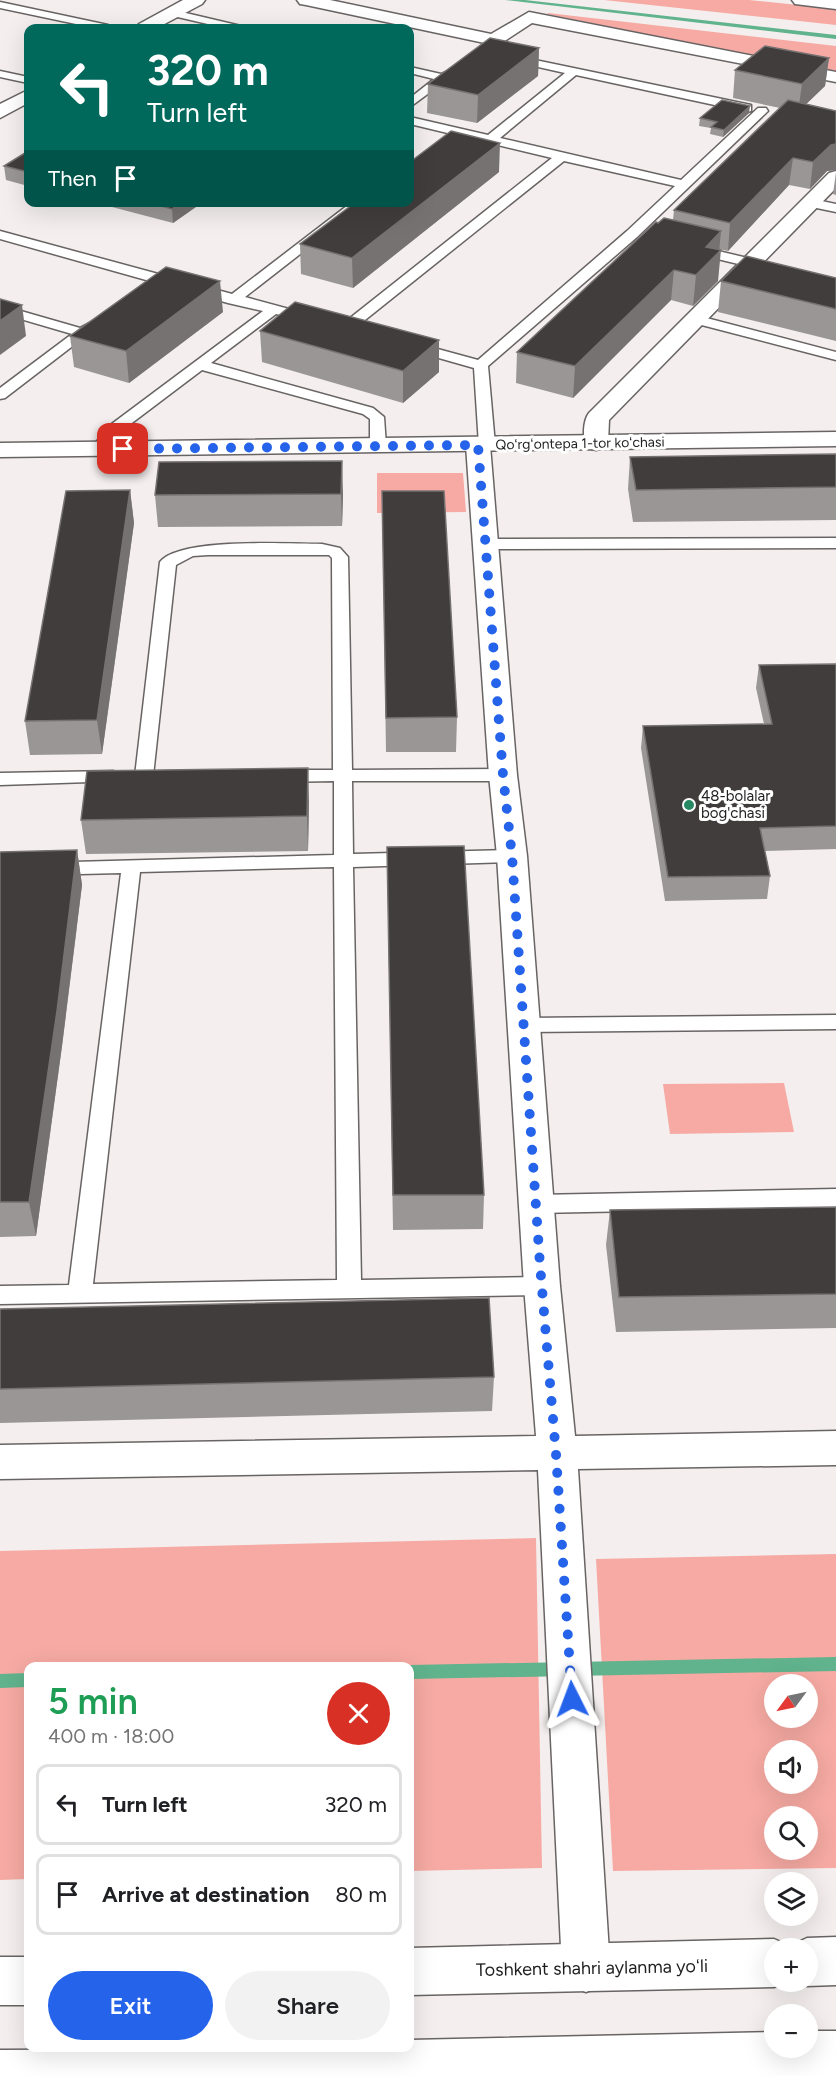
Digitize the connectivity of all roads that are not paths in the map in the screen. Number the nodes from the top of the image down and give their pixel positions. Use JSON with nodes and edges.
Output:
{"nodes":[{"id":1,"x":306,"y":0,"type":"edge"},
{"id":2,"x":801,"y":0,"type":"edge"},
{"id":3,"x":193,"y":2,"type":"edge"},
{"id":4,"x":836,"y":4,"type":"edge"},
{"id":5,"x":0,"y":5,"type":"edge"},
{"id":6,"x":172,"y":7,"type":"edge"},
{"id":7,"x":89,"y":24,"type":"edge"},
{"id":8,"x":150,"y":24,"type":"edge"},
{"id":9,"x":225,"y":24,"type":"edge"},
{"id":10,"x":494,"y":40,"type":"junction"},
{"id":11,"x":480,"y":51,"type":"edge"},
{"id":12,"x":503,"y":56,"type":"edge"},
{"id":13,"x":461,"y":64,"type":"edge"},
{"id":14,"x":414,"y":71,"type":"edge"},
{"id":15,"x":573,"y":72,"type":"junction"},
{"id":16,"x":0,"y":74,"type":"edge"},
{"id":17,"x":836,"y":76,"type":"edge"},
{"id":18,"x":443,"y":78,"type":"junction"},
{"id":19,"x":24,"y":79,"type":"edge"},
{"id":20,"x":24,"y":98,"type":"edge"},
{"id":21,"x":414,"y":99,"type":"edge"},
{"id":22,"x":0,"y":112,"type":"edge"},
{"id":23,"x":414,"y":122,"type":"edge"},
{"id":24,"x":490,"y":140,"type":"junction"},
{"id":25,"x":561,"y":157,"type":"junction"},
{"id":26,"x":836,"y":177,"type":"edge"},
{"id":27,"x":685,"y":185,"type":"junction"},
{"id":28,"x":812,"y":203,"type":"junction"},
{"id":29,"x":354,"y":207,"type":"edge"},
{"id":30,"x":836,"y":208,"type":"edge"},
{"id":31,"x":632,"y":234,"type":"junction"},
{"id":32,"x":0,"y":235,"type":"edge"},
{"id":33,"x":653,"y":239,"type":"edge"},
{"id":34,"x":675,"y":245,"type":"edge"},
{"id":35,"x":751,"y":268,"type":"junction"},
{"id":36,"x":233,"y":300,"type":"junction"},
{"id":37,"x":0,"y":309,"type":"edge"},
{"id":38,"x":273,"y":310,"type":"junction"},
{"id":39,"x":101,"y":319,"type":"edge"},
{"id":40,"x":694,"y":320,"type":"junction"},
{"id":41,"x":335,"y":326,"type":"junction"},
{"id":42,"x":83,"y":333,"type":"junction"},
{"id":43,"x":368,"y":335,"type":"edge"},
{"id":44,"x":402,"y":344,"type":"edge"},
{"id":45,"x":836,"y":356,"type":"edge"},
{"id":46,"x":200,"y":365,"type":"junction"},
{"id":47,"x":481,"y":365,"type":"junction"},
{"id":48,"x":3,"y":389,"type":"edge"},
{"id":49,"x":836,"y":440,"type":"edge"},
{"id":50,"x":596,"y":443,"type":"junction"},
{"id":51,"x":482,"y":445,"type":"junction"},
{"id":52,"x":378,"y":446,"type":"junction"},
{"id":53,"x":100,"y":449,"type":"junction"},
{"id":54,"x":0,"y":450,"type":"edge"},
{"id":55,"x":836,"y":543,"type":"edge"},
{"id":56,"x":486,"y":544,"type":"junction"},
{"id":57,"x":503,"y":775,"type":"junction"},
{"id":58,"x":144,"y":776,"type":"junction"},
{"id":59,"x":167,"y":776,"type":"edge"},
{"id":60,"x":260,"y":776,"type":"edge"},
{"id":61,"x":342,"y":776,"type":"junction"},
{"id":62,"x":0,"y":779,"type":"edge"},
{"id":63,"x":512,"y":856,"type":"junction"},
{"id":64,"x":343,"y":861,"type":"junction"},
{"id":65,"x":131,"y":867,"type":"junction"},
{"id":66,"x":0,"y":870,"type":"edge"},
{"id":67,"x":836,"y":1022,"type":"edge"},
{"id":68,"x":525,"y":1025,"type":"junction"},
{"id":69,"x":836,"y":1198,"type":"edge"},
{"id":70,"x":536,"y":1204,"type":"junction"},
{"id":71,"x":542,"y":1286,"type":"junction"},
{"id":72,"x":349,"y":1288,"type":"junction"},
{"id":73,"x":80,"y":1293,"type":"junction"},
{"id":74,"x":0,"y":1295,"type":"edge"},
{"id":75,"x":836,"y":1448,"type":"edge"},
{"id":76,"x":556,"y":1454,"type":"junction"},
{"id":77,"x":0,"y":1462,"type":"edge"},
{"id":78,"x":836,"y":1961,"type":"edge"},
{"id":79,"x":818,"y":1962,"type":"edge"},
{"id":80,"x":764,"y":1963,"type":"edge"},
{"id":81,"x":586,"y":1968,"type":"junction"},
{"id":82,"x":414,"y":1972,"type":"edge"},
{"id":83,"x":24,"y":1981,"type":"edge"},
{"id":84,"x":0,"y":1982,"type":"edge"},
{"id":85,"x":836,"y":2055,"type":"edge"},
{"id":86,"x":0,"y":2074,"type":"edge"}],
"edges":[{"from":1,"to":10,"type":"main road"},
{"from":2,"to":4,"type":"main road"},
{"from":3,"to":6,"type":"main road"},
{"from":5,"to":7,"type":"lane"},
{"from":6,"to":8,"type":"main road"},
{"from":6,"to":9,"type":"lane"},
{"from":10,"to":11,"type":"lane"},
{"from":10,"to":17,"type":"main road"},
{"from":12,"to":15,"type":"lane"},
{"from":13,"to":18,"type":"lane"},
{"from":14,"to":18,"type":"lane"},
{"from":15,"to":24,"type":"lane"},
{"from":15,"to":27,"type":"lane"},
{"from":16,"to":19,"type":"lane"},
{"from":18,"to":21,"type":"lane"},
{"from":20,"to":22,"type":"main road"},
{"from":23,"to":24,"type":"lane"},
{"from":24,"to":25,"type":"lane"},
{"from":25,"to":27,"type":"lane"},
{"from":25,"to":41,"type":"lane"},
{"from":26,"to":28,"type":"main road"},
{"from":27,"to":31,"type":"lane"},
{"from":28,"to":30,"type":"lane"},
{"from":28,"to":35,"type":"main road"},
{"from":29,"to":36,"type":"lane"},
{"from":31,"to":33,"type":"lane"},
{"from":31,"to":47,"type":"lane"},
{"from":32,"to":36,"type":"lane"},
{"from":34,"to":35,"type":"lane"},
{"from":35,"to":40,"type":"main road"},
{"from":36,"to":38,"type":"lane"},
{"from":37,"to":42,"type":"lane"},
{"from":38,"to":41,"type":"lane"},
{"from":38,"to":46,"type":"lane"},
{"from":39,"to":42,"type":"lane"},
{"from":40,"to":45,"type":"lane"},
{"from":40,"to":50,"type":"main road"},
{"from":41,"to":43,"type":"lane"},
{"from":42,"to":48,"type":"lane"},
{"from":44,"to":47,"type":"lane"},
{"from":46,"to":52,"type":"lane"},
{"from":46,"to":53,"type":"lane"},
{"from":47,"to":51,"type":"lane"},
{"from":49,"to":50,"type":"main road","name":"Qoʻrgʻontepa 1-tor koʻchasi"},
{"from":50,"to":51,"type":"main road","name":"Qoʻrgʻontepa 1-tor koʻchasi"},
{"from":51,"to":52,"type":"main road","name":"Qoʻrgʻontepa 1-tor koʻchasi"},
{"from":51,"to":56,"type":"main road"},
{"from":52,"to":53,"type":"main road","name":"Qoʻrgʻontepa 1-tor koʻchasi"},
{"from":53,"to":54,"type":"main road","name":"Qoʻrgʻontepa 1-tor koʻchasi"},
{"from":55,"to":56,"type":"lane"},
{"from":56,"to":57,"type":"main road"},
{"from":57,"to":61,"type":"lane"},
{"from":57,"to":63,"type":"main road"},
{"from":58,"to":59,"type":"lane"},
{"from":58,"to":61,"type":"lane"},
{"from":58,"to":62,"type":"lane"},
{"from":60,"to":61,"type":"lane"},
{"from":61,"to":64,"type":"lane"},
{"from":63,"to":64,"type":"lane"},
{"from":63,"to":68,"type":"main road"},
{"from":64,"to":65,"type":"lane"},
{"from":64,"to":72,"type":"lane"},
{"from":65,"to":66,"type":"lane"},
{"from":65,"to":73,"type":"lane"},
{"from":67,"to":68,"type":"lane"},
{"from":68,"to":70,"type":"main road"},
{"from":69,"to":70,"type":"lane"},
{"from":70,"to":71,"type":"main road"},
{"from":71,"to":72,"type":"lane"},
{"from":71,"to":76,"type":"main road"},
{"from":72,"to":73,"type":"lane"},
{"from":73,"to":74,"type":"lane"},
{"from":75,"to":76,"type":"main road"},
{"from":76,"to":77,"type":"main road"},
{"from":76,"to":81,"type":"main road"},
{"from":78,"to":79,"type":"main road"},
{"from":80,"to":81,"type":"main road","name":"Toshkent shahri aylanma yoʻli"},
{"from":81,"to":82,"type":"main road","name":"Toshkent shahri aylanma yoʻli"},
{"from":83,"to":84,"type":"main road"},
{"from":85,"to":86,"type":"main road"}]}
